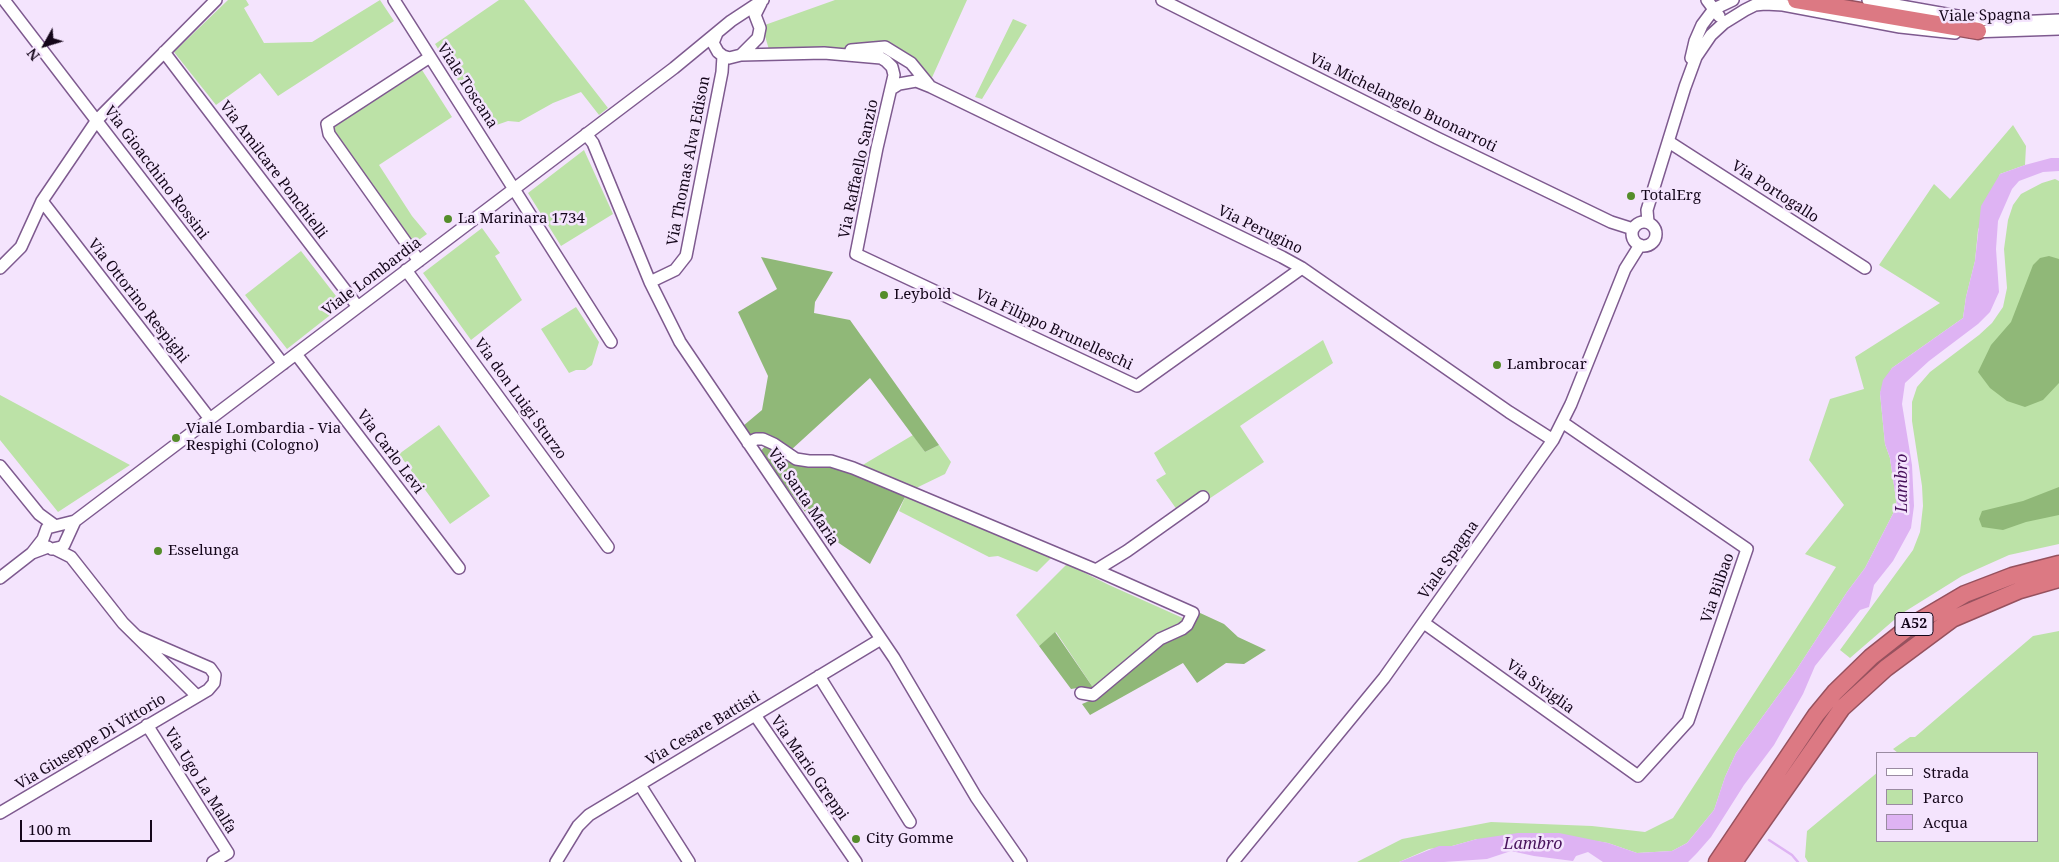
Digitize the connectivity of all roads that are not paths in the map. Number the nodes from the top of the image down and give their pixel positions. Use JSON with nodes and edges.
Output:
{"nodes":[{"id":1,"x":4,"y":0,"type":"edge"},
{"id":2,"x":394,"y":0,"type":"edge"},
{"id":3,"x":763,"y":0,"type":"edge"},
{"id":4,"x":1162,"y":0,"type":"edge"},
{"id":5,"x":1707,"y":0,"type":"edge"},
{"id":6,"x":1733,"y":0,"type":"edge"},
{"id":7,"x":1796,"y":0,"type":"edge"},
{"id":8,"x":1868,"y":0,"type":"edge"},
{"id":9,"x":211,"y":2,"type":"edge"},
{"id":10,"x":1714,"y":10,"type":"junction"},
{"id":11,"x":740,"y":16,"type":"junction"},
{"id":12,"x":756,"y":20,"type":"junction"},
{"id":13,"x":2059,"y":20,"type":"edge"},
{"id":14,"x":1724,"y":23,"type":"junction"},
{"id":15,"x":2059,"y":29,"type":"edge"},
{"id":16,"x":1978,"y":31,"type":"junction"},
{"id":17,"x":717,"y":33,"type":"junction"},
{"id":18,"x":758,"y":38,"type":"junction"},
{"id":19,"x":164,"y":52,"type":"junction"},
{"id":20,"x":824,"y":53,"type":"junction"},
{"id":21,"x":720,"y":54,"type":"junction"},
{"id":22,"x":770,"y":54,"type":"junction"},
{"id":23,"x":741,"y":55,"type":"junction"},
{"id":24,"x":430,"y":57,"type":"junction"},
{"id":25,"x":688,"y":57,"type":"junction"},
{"id":26,"x":931,"y":86,"type":"junction"},
{"id":27,"x":1685,"y":86,"type":"junction"},
{"id":28,"x":891,"y":89,"type":"junction"},
{"id":29,"x":97,"y":120,"type":"junction"},
{"id":30,"x":586,"y":134,"type":"junction"},
{"id":31,"x":1669,"y":142,"type":"junction"},
{"id":32,"x":514,"y":188,"type":"junction"},
{"id":33,"x":42,"y":202,"type":"junction"},
{"id":34,"x":1648,"y":222,"type":"junction"},
{"id":35,"x":1633,"y":229,"type":"junction"},
{"id":36,"x":1640,"y":245,"type":"junction"},
{"id":37,"x":856,"y":254,"type":"joint"},
{"id":38,"x":419,"y":261,"type":"junction"},
{"id":39,"x":0,"y":268,"type":"edge"},
{"id":40,"x":1302,"y":268,"type":"junction"},
{"id":41,"x":1865,"y":268,"type":"dead end"},
{"id":42,"x":406,"y":270,"type":"junction"},
{"id":43,"x":650,"y":282,"type":"junction"},
{"id":44,"x":358,"y":307,"type":"junction"},
{"id":45,"x":611,"y":342,"type":"dead end"},
{"id":46,"x":296,"y":354,"type":"junction"},
{"id":47,"x":283,"y":364,"type":"junction"},
{"id":48,"x":210,"y":419,"type":"junction"},
{"id":49,"x":1562,"y":422,"type":"junction"},
{"id":50,"x":1553,"y":440,"type":"junction"},
{"id":51,"x":748,"y":443,"type":"junction"},
{"id":52,"x":0,"y":466,"type":"edge"},
{"id":53,"x":1203,"y":497,"type":"dead end"},
{"id":54,"x":74,"y":522,"type":"junction"},
{"id":55,"x":50,"y":536,"type":"junction"},
{"id":56,"x":67,"y":539,"type":"junction"},
{"id":57,"x":608,"y":547,"type":"dead end"},
{"id":58,"x":71,"y":557,"type":"junction"},
{"id":59,"x":2059,"y":564,"type":"edge"},
{"id":60,"x":460,"y":568,"type":"dead end"},
{"id":61,"x":1096,"y":570,"type":"junction"},
{"id":62,"x":0,"y":578,"type":"edge"},
{"id":63,"x":2059,"y":579,"type":"edge"},
{"id":64,"x":1424,"y":623,"type":"junction"},
{"id":65,"x":136,"y":636,"type":"junction"},
{"id":66,"x":881,"y":639,"type":"junction"},
{"id":67,"x":819,"y":676,"type":"junction"},
{"id":68,"x":1081,"y":693,"type":"dead end"},
{"id":69,"x":197,"y":696,"type":"junction"},
{"id":70,"x":755,"y":715,"type":"junction"},
{"id":71,"x":147,"y":725,"type":"junction"},
{"id":72,"x":1638,"y":776,"type":"joint"},
{"id":73,"x":640,"y":785,"type":"junction"},
{"id":74,"x":0,"y":813,"type":"edge"},
{"id":75,"x":910,"y":822,"type":"dead end"},
{"id":76,"x":213,"y":862,"type":"edge"},
{"id":77,"x":556,"y":862,"type":"edge"},
{"id":78,"x":689,"y":862,"type":"edge"},
{"id":79,"x":856,"y":862,"type":"edge"},
{"id":80,"x":1021,"y":862,"type":"edge"},
{"id":81,"x":1233,"y":862,"type":"edge"},
{"id":82,"x":1717,"y":862,"type":"edge"},
{"id":83,"x":1734,"y":862,"type":"edge"}],
"edges":[{"from":1,"to":29,"type":"street","name":"Via Gioacchino Rossini"},
{"from":2,"to":24,"type":"street","name":"Viale Toscana"},
{"from":3,"to":11,"type":"street","name":"Viale Lombardia"},
{"from":3,"to":12,"type":"street","name":"Viale Lombardia"},
{"from":4,"to":35,"type":"street","name":"Via Michelangelo Buonarroti"},
{"from":5,"to":10,"type":"street"},
{"from":6,"to":10,"type":"street","name":"Viale Spagna"},
{"from":7,"to":16,"type":"highway"},
{"from":8,"to":13,"type":"street","name":"Viale Spagna"},
{"from":9,"to":19,"type":"street"},
{"from":10,"to":14,"type":"street"},
{"from":10,"to":27,"type":"street","name":"Viale Spagna"},
{"from":11,"to":12,"type":"street"},
{"from":11,"to":17,"type":"street","name":"Viale Lombardia"},
{"from":12,"to":18,"type":"street","name":"Viale Lombardia"},
{"from":14,"to":16,"type":"street","name":"Viale Spagna"},
{"from":14,"to":27,"type":"street","name":"Viale Spagna"},
{"from":15,"to":16,"type":"street","name":"Viale Spagna"},
{"from":17,"to":21,"type":"street"},
{"from":17,"to":25,"type":"street","name":"Viale Lombardia"},
{"from":18,"to":22,"type":"street"},
{"from":18,"to":23,"type":"street"},
{"from":19,"to":29,"type":"street"},
{"from":19,"to":44,"type":"street","name":"Via Amilcare Ponchielli"},
{"from":20,"to":22,"type":"street","name":"Via Perugino"},
{"from":20,"to":26,"type":"street","name":"Via Perugino"},
{"from":20,"to":28,"type":"street","name":"Via Perugino"},
{"from":21,"to":23,"type":"street","name":"Viale Lombardia"},
{"from":21,"to":25,"type":"street","name":"Viale Lombardia"},
{"from":21,"to":43,"type":"street","name":"Via Thomas Alva Edison"},
{"from":22,"to":23,"type":"street","name":"Via Perugino"},
{"from":24,"to":32,"type":"street","name":"Viale Toscana"},
{"from":24,"to":38,"type":"street"},
{"from":25,"to":30,"type":"street","name":"Viale Lombardia"},
{"from":26,"to":28,"type":"street","name":"Via Perugino"},
{"from":26,"to":40,"type":"street","name":"Via Perugino"},
{"from":27,"to":31,"type":"street","name":"Viale Spagna"},
{"from":28,"to":37,"type":"street","name":"Via Raffaello Sanzio"},
{"from":29,"to":33,"type":"street"},
{"from":29,"to":47,"type":"street","name":"Via Gioacchino Rossini"},
{"from":30,"to":32,"type":"street","name":"Viale Lombardia"},
{"from":30,"to":43,"type":"street","name":"Via Santa Maria"},
{"from":31,"to":34,"type":"street","name":"Viale Spagna"},
{"from":31,"to":41,"type":"street","name":"Via Portogallo"},
{"from":32,"to":38,"type":"street","name":"Viale Lombardia"},
{"from":32,"to":45,"type":"street","name":"Viale Toscana"},
{"from":33,"to":39,"type":"street"},
{"from":33,"to":48,"type":"street","name":"Via Ottorino Respighi"},
{"from":34,"to":35,"type":"street"},
{"from":34,"to":36,"type":"street","name":"Viale Spagna"},
{"from":35,"to":36,"type":"street"},
{"from":36,"to":49,"type":"street","name":"Viale Spagna"},
{"from":37,"to":40,"type":"street","name":"Via Filippo Brunelleschi"},
{"from":38,"to":42,"type":"street","name":"Viale Lombardia"},
{"from":40,"to":50,"type":"street","name":"Via Perugino"},
{"from":42,"to":44,"type":"street","name":"Viale Lombardia"},
{"from":42,"to":57,"type":"street","name":"Via don Luigi Sturzo"},
{"from":43,"to":51,"type":"street","name":"Via Santa Maria"},
{"from":44,"to":46,"type":"street","name":"Viale Lombardia"},
{"from":46,"to":47,"type":"street","name":"Viale Lombardia"},
{"from":46,"to":60,"type":"street","name":"Via Carlo Levi"},
{"from":47,"to":48,"type":"street","name":"Viale Lombardia"},
{"from":48,"to":54,"type":"street","name":"Viale Lombardia"},
{"from":49,"to":50,"type":"street","name":"Viale Spagna"},
{"from":49,"to":72,"type":"street","name":"Via Bilbao"},
{"from":50,"to":64,"type":"street","name":"Viale Spagna"},
{"from":51,"to":61,"type":"street"},
{"from":51,"to":66,"type":"street","name":"Via Santa Maria"},
{"from":52,"to":55,"type":"street"},
{"from":53,"to":61,"type":"street"},
{"from":54,"to":55,"type":"street","name":"Viale Lombardia"},
{"from":54,"to":56,"type":"street","name":"Viale Lombardia"},
{"from":55,"to":56,"type":"street","name":"Viale Lombardia"},
{"from":55,"to":56,"type":"street"},
{"from":55,"to":58,"type":"street"},
{"from":55,"to":62,"type":"street","name":"Viale Lombardia"},
{"from":56,"to":58,"type":"street"},
{"from":58,"to":65,"type":"street"},
{"from":59,"to":82,"type":"highway","number":"A52"},
{"from":61,"to":68,"type":"street"},
{"from":63,"to":83,"type":"highway","number":"A52"},
{"from":64,"to":72,"type":"street","name":"Via Siviglia"},
{"from":64,"to":81,"type":"street","name":"Viale Spagna"},
{"from":65,"to":69,"type":"street"},
{"from":65,"to":69,"type":"street","name":"Via Giuseppe Di Vittorio"},
{"from":66,"to":67,"type":"street","name":"Via Cesare Battisti"},
{"from":66,"to":80,"type":"street","name":"Via Santa Maria"},
{"from":67,"to":70,"type":"street","name":"Via Cesare Battisti"},
{"from":67,"to":75,"type":"street"},
{"from":69,"to":71,"type":"street","name":"Via Giuseppe Di Vittorio"},
{"from":70,"to":73,"type":"street","name":"Via Cesare Battisti"},
{"from":70,"to":79,"type":"street","name":"Via Mario Greppi"},
{"from":71,"to":74,"type":"street","name":"Via Giuseppe Di Vittorio"},
{"from":71,"to":76,"type":"street","name":"Via Ugo La Malfa"},
{"from":73,"to":77,"type":"street","name":"Via Cesare Battisti"},
{"from":73,"to":78,"type":"street"}]}
